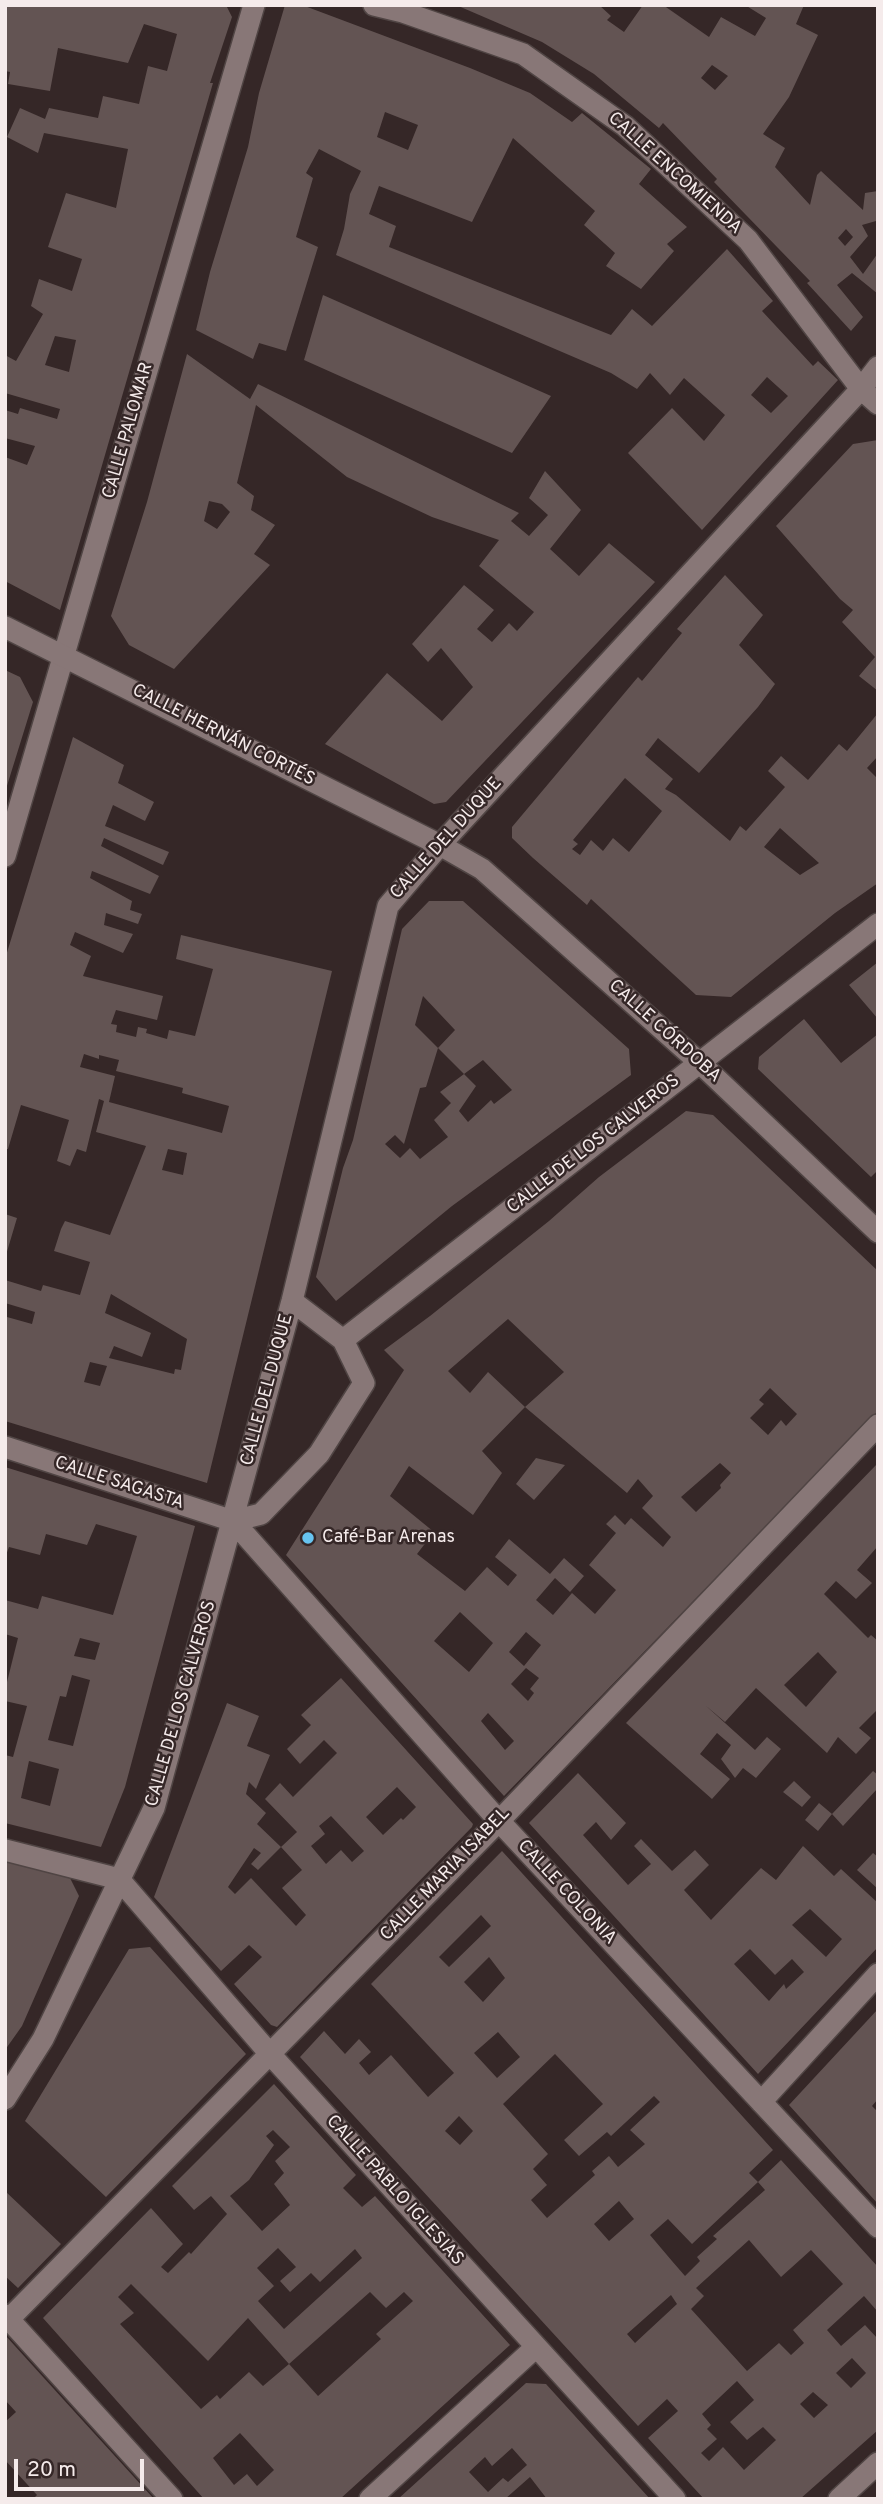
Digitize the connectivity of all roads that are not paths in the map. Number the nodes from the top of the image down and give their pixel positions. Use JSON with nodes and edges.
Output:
{"nodes":[{"id":1,"x":254,"y":5,"type":"edge"},
{"id":2,"x":374,"y":5,"type":"edge"},
{"id":3,"x":878,"y":367,"type":"edge"},
{"id":4,"x":862,"y":389,"type":"junction"},
{"id":5,"x":878,"y":404,"type":"edge"},
{"id":6,"x":5,"y":626,"type":"edge"},
{"id":7,"x":64,"y":656,"type":"junction"},
{"id":8,"x":440,"y":845,"type":"junction"},
{"id":9,"x":5,"y":856,"type":"edge"},
{"id":10,"x":878,"y":924,"type":"edge"},
{"id":11,"x":700,"y":1063,"type":"junction"},
{"id":12,"x":878,"y":1232,"type":"edge"},
{"id":13,"x":292,"y":1301,"type":"junction"},
{"id":14,"x":343,"y":1340,"type":"junction"},
{"id":15,"x":878,"y":1425,"type":"edge"},
{"id":16,"x":5,"y":1447,"type":"edge"},
{"id":17,"x":233,"y":1521,"type":"junction"},
{"id":18,"x":499,"y":1821,"type":"junction"},
{"id":19,"x":5,"y":1850,"type":"edge"},
{"id":20,"x":119,"y":1879,"type":"junction"},
{"id":21,"x":878,"y":1974,"type":"edge"},
{"id":22,"x":270,"y":2054,"type":"junction"},
{"id":23,"x":5,"y":2099,"type":"edge"},
{"id":24,"x":761,"y":2102,"type":"junction"},
{"id":25,"x":878,"y":2227,"type":"edge"},
{"id":26,"x":7,"y":2317,"type":"edge"},
{"id":27,"x":536,"y":2347,"type":"junction"},
{"id":28,"x":878,"y":2463,"type":"edge"},
{"id":29,"x":172,"y":2499,"type":"edge"},
{"id":30,"x":370,"y":2499,"type":"edge"},
{"id":31,"x":675,"y":2499,"type":"edge"},
{"id":32,"x":839,"y":2499,"type":"edge"}],
"edges":[{"from":1,"to":7,"type":"street","name":"CALLE PALOMAR"},
{"from":2,"to":4,"type":"street","name":"CALLE ENCOMIENDA"},
{"from":3,"to":4,"type":"street","name":"CALLE DEL DUQUE"},
{"from":4,"to":5,"type":"street","name":"CALLE ENCOMIENDA"},
{"from":4,"to":8,"type":"street","name":"CALLE DEL DUQUE"},
{"from":6,"to":7,"type":"street","name":"CALLE HERNÁN CORTÉS"},
{"from":7,"to":8,"type":"street","name":"CALLE HERNÁN CORTÉS"},
{"from":7,"to":9,"type":"street","name":"CALLE PALOMAR"},
{"from":8,"to":11,"type":"street","name":"CALLE CÓRDOBA"},
{"from":8,"to":13,"type":"street","name":"CALLE DEL DUQUE"},
{"from":10,"to":11,"type":"street","name":"CALLE DE LOS CALVEROS"},
{"from":11,"to":12,"type":"street","name":"CALLE CÓRDOBA"},
{"from":11,"to":14,"type":"street","name":"CALLE DE LOS CALVEROS"},
{"from":13,"to":14,"type":"street"},
{"from":13,"to":17,"type":"street","name":"CALLE DEL DUQUE"},
{"from":14,"to":17,"type":"street"},
{"from":15,"to":18,"type":"street","name":"CALLE MARIA ISABEL"},
{"from":16,"to":17,"type":"street","name":"CALLE SAGASTA"},
{"from":17,"to":18,"type":"street","name":"CALLE COLONIA"},
{"from":17,"to":20,"type":"street","name":"CALLE DE LOS CALVEROS"},
{"from":18,"to":22,"type":"street","name":"CALLE MARIA ISABEL"},
{"from":18,"to":24,"type":"street","name":"CALLE COLONIA"},
{"from":19,"to":20,"type":"street"},
{"from":20,"to":22,"type":"street","name":"CALLE PABLO IGLESIAS"},
{"from":20,"to":23,"type":"street","name":"CALLE DE LOS CALVEROS"},
{"from":21,"to":24,"type":"street"},
{"from":22,"to":26,"type":"street","name":"CALLE MARIA ISABEL"},
{"from":22,"to":27,"type":"street","name":"CALLE PABLO IGLESIAS"},
{"from":24,"to":25,"type":"street","name":"CALLE COLONIA"},
{"from":26,"to":29,"type":"street"},
{"from":27,"to":30,"type":"street"},
{"from":27,"to":31,"type":"street","name":"CALLE PABLO IGLESIAS"},
{"from":28,"to":32,"type":"street"}]}
